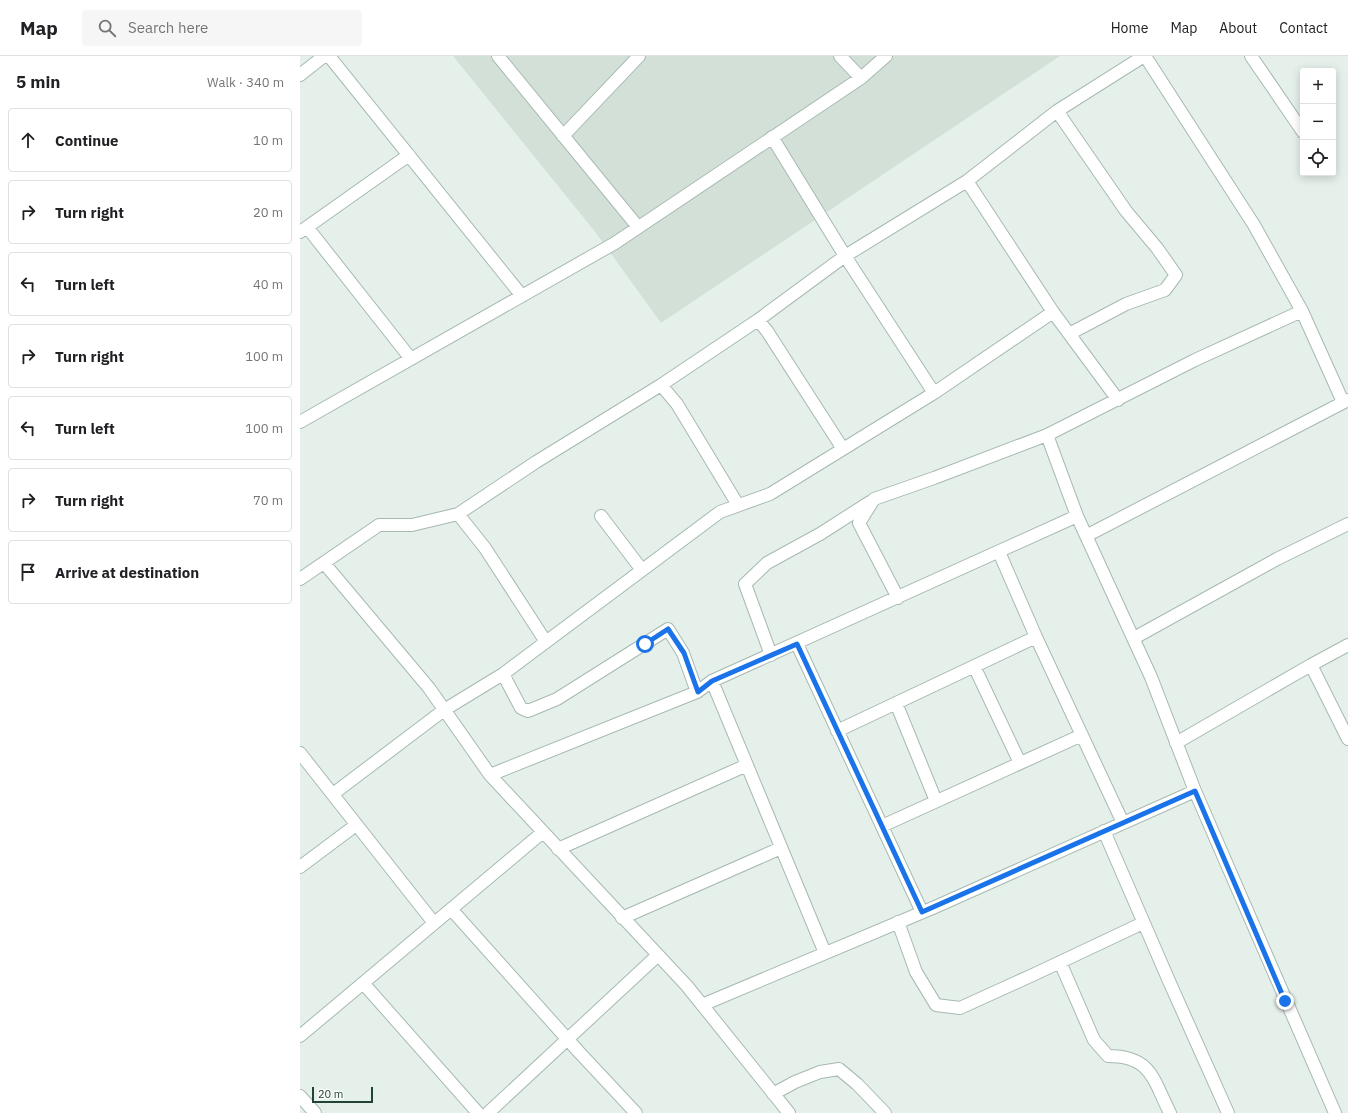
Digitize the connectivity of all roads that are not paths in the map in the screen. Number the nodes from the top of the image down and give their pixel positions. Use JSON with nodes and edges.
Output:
{"nodes":[{"id":1,"x":324,"y":56,"type":"edge"},
{"id":2,"x":329,"y":56,"type":"edge"},
{"id":3,"x":498,"y":56,"type":"edge"},
{"id":4,"x":639,"y":56,"type":"edge"},
{"id":5,"x":840,"y":56,"type":"edge"},
{"id":6,"x":886,"y":56,"type":"edge"},
{"id":7,"x":1144,"y":56,"type":"edge"},
{"id":8,"x":1251,"y":56,"type":"edge"},
{"id":9,"x":300,"y":75,"type":"edge"},
{"id":10,"x":861,"y":78,"type":"junction"},
{"id":11,"x":1057,"y":111,"type":"junction"},
{"id":12,"x":1300,"y":128,"type":"edge"},
{"id":13,"x":564,"y":136,"type":"junction"},
{"id":14,"x":772,"y":137,"type":"junction"},
{"id":15,"x":409,"y":155,"type":"junction"},
{"id":16,"x":967,"y":181,"type":"junction"},
{"id":17,"x":638,"y":227,"type":"junction"},
{"id":18,"x":303,"y":230,"type":"edge"},
{"id":19,"x":845,"y":256,"type":"junction"},
{"id":20,"x":522,"y":296,"type":"junction"},
{"id":21,"x":1302,"y":311,"type":"junction"},
{"id":22,"x":1053,"y":312,"type":"junction"},
{"id":23,"x":758,"y":320,"type":"junction"},
{"id":24,"x":1069,"y":334,"type":"junction"},
{"id":25,"x":411,"y":359,"type":"junction"},
{"id":26,"x":661,"y":384,"type":"junction"},
{"id":27,"x":934,"y":393,"type":"junction"},
{"id":28,"x":1118,"y":400,"type":"junction"},
{"id":29,"x":1346,"y":401,"type":"edge"},
{"id":30,"x":300,"y":422,"type":"edge"},
{"id":31,"x":1047,"y":435,"type":"junction"},
{"id":32,"x":843,"y":449,"type":"junction"},
{"id":33,"x":874,"y":499,"type":"junction"},
{"id":34,"x":738,"y":505,"type":"junction"},
{"id":35,"x":458,"y":514,"type":"junction"},
{"id":36,"x":601,"y":516,"type":"dead end"},
{"id":37,"x":1077,"y":516,"type":"junction"},
{"id":38,"x":1348,"y":524,"type":"edge"},
{"id":39,"x":1086,"y":536,"type":"junction"},
{"id":40,"x":999,"y":552,"type":"junction"},
{"id":41,"x":324,"y":563,"type":"junction"},
{"id":42,"x":642,"y":570,"type":"junction"},
{"id":43,"x":300,"y":579,"type":"edge"},
{"id":44,"x":898,"y":598,"type":"junction"},
{"id":45,"x":1036,"y":637,"type":"junction"},
{"id":46,"x":1134,"y":638,"type":"junction"},
{"id":47,"x":546,"y":642,"type":"junction"},
{"id":48,"x":797,"y":644,"type":"junction"},
{"id":49,"x":1348,"y":645,"type":"edge"},
{"id":50,"x":771,"y":655,"type":"junction"},
{"id":51,"x":1311,"y":664,"type":"junction"},
{"id":52,"x":974,"y":666,"type":"junction"},
{"id":53,"x":502,"y":674,"type":"junction"},
{"id":54,"x":712,"y":681,"type":"junction"},
{"id":55,"x":698,"y":692,"type":"junction"},
{"id":56,"x":896,"y":703,"type":"junction"},
{"id":57,"x":444,"y":710,"type":"junction"},
{"id":58,"x":838,"y":731,"type":"junction"},
{"id":59,"x":1082,"y":735,"type":"junction"},
{"id":60,"x":1348,"y":740,"type":"edge"},
{"id":61,"x":1176,"y":743,"type":"junction"},
{"id":62,"x":300,"y":753,"type":"edge"},
{"id":63,"x":1020,"y":763,"type":"junction"},
{"id":64,"x":747,"y":765,"type":"junction"},
{"id":65,"x":490,"y":775,"type":"junction"},
{"id":66,"x":1195,"y":791,"type":"junction"},
{"id":67,"x":333,"y":794,"type":"junction"},
{"id":68,"x":936,"y":801,"type":"junction"},
{"id":69,"x":1124,"y":823,"type":"junction"},
{"id":70,"x":356,"y":825,"type":"junction"},
{"id":71,"x":882,"y":826,"type":"junction"},
{"id":72,"x":1104,"y":831,"type":"junction"},
{"id":73,"x":543,"y":832,"type":"junction"},
{"id":74,"x":781,"y":848,"type":"junction"},
{"id":75,"x":558,"y":849,"type":"junction"},
{"id":76,"x":300,"y":867,"type":"edge"},
{"id":77,"x":451,"y":909,"type":"junction"},
{"id":78,"x":922,"y":912,"type":"junction"},
{"id":79,"x":622,"y":918,"type":"junction"},
{"id":80,"x":898,"y":922,"type":"junction"},
{"id":81,"x":1144,"y":922,"type":"junction"},
{"id":82,"x":434,"y":923,"type":"junction"},
{"id":83,"x":825,"y":953,"type":"junction"},
{"id":84,"x":658,"y":955,"type":"junction"},
{"id":85,"x":1060,"y":962,"type":"junction"},
{"id":86,"x":363,"y":983,"type":"junction"},
{"id":87,"x":702,"y":1005,"type":"junction"},
{"id":88,"x":300,"y":1036,"type":"edge"},
{"id":89,"x":568,"y":1040,"type":"junction"},
{"id":90,"x":773,"y":1094,"type":"junction"},
{"id":91,"x":300,"y":1096,"type":"edge"},
{"id":92,"x":315,"y":1113,"type":"edge"},
{"id":93,"x":478,"y":1113,"type":"edge"},
{"id":94,"x":488,"y":1113,"type":"edge"},
{"id":95,"x":636,"y":1113,"type":"edge"},
{"id":96,"x":789,"y":1113,"type":"edge"},
{"id":97,"x":885,"y":1113,"type":"edge"},
{"id":98,"x":1170,"y":1113,"type":"edge"},
{"id":99,"x":1228,"y":1113,"type":"edge"},
{"id":100,"x":1335,"y":1113,"type":"edge"}],
"edges":[{"from":1,"to":9,"type":"street"},
{"from":2,"to":15,"type":"street"},
{"from":3,"to":13,"type":"street"},
{"from":4,"to":13,"type":"street"},
{"from":5,"to":10,"type":"street"},
{"from":6,"to":10,"type":"street"},
{"from":7,"to":11,"type":"street"},
{"from":7,"to":21,"type":"street"},
{"from":8,"to":12,"type":"street"},
{"from":10,"to":14,"type":"street"},
{"from":11,"to":16,"type":"street"},
{"from":11,"to":24,"type":"street"},
{"from":13,"to":17,"type":"street"},
{"from":14,"to":17,"type":"street"},
{"from":14,"to":19,"type":"street"},
{"from":15,"to":18,"type":"street"},
{"from":15,"to":20,"type":"street"},
{"from":16,"to":19,"type":"street"},
{"from":16,"to":22,"type":"street"},
{"from":17,"to":20,"type":"street"},
{"from":18,"to":25,"type":"street"},
{"from":19,"to":23,"type":"street"},
{"from":19,"to":27,"type":"street"},
{"from":20,"to":25,"type":"street"},
{"from":21,"to":28,"type":"street"},
{"from":21,"to":29,"type":"street"},
{"from":22,"to":24,"type":"street"},
{"from":22,"to":27,"type":"street"},
{"from":23,"to":26,"type":"street"},
{"from":23,"to":32,"type":"street"},
{"from":24,"to":28,"type":"street"},
{"from":25,"to":30,"type":"street"},
{"from":26,"to":34,"type":"street"},
{"from":26,"to":35,"type":"street"},
{"from":27,"to":32,"type":"street"},
{"from":28,"to":31,"type":"street"},
{"from":29,"to":39,"type":"street"},
{"from":31,"to":33,"type":"street"},
{"from":31,"to":37,"type":"street"},
{"from":32,"to":34,"type":"street"},
{"from":33,"to":44,"type":"street"},
{"from":33,"to":50,"type":"street"},
{"from":34,"to":42,"type":"street"},
{"from":35,"to":41,"type":"street"},
{"from":35,"to":47,"type":"street"},
{"from":36,"to":42,"type":"street"},
{"from":37,"to":39,"type":"street"},
{"from":37,"to":40,"type":"street"},
{"from":38,"to":46,"type":"street"},
{"from":39,"to":46,"type":"street"},
{"from":40,"to":44,"type":"street"},
{"from":40,"to":45,"type":"street"},
{"from":41,"to":43,"type":"street"},
{"from":41,"to":57,"type":"street"},
{"from":42,"to":47,"type":"street"},
{"from":44,"to":48,"type":"street"},
{"from":45,"to":52,"type":"street"},
{"from":45,"to":59,"type":"street"},
{"from":46,"to":61,"type":"street"},
{"from":47,"to":53,"type":"street"},
{"from":48,"to":50,"type":"street"},
{"from":48,"to":58,"type":"street"},
{"from":49,"to":51,"type":"street"},
{"from":50,"to":54,"type":"street"},
{"from":51,"to":60,"type":"street"},
{"from":51,"to":61,"type":"street"},
{"from":52,"to":56,"type":"street"},
{"from":52,"to":63,"type":"street"},
{"from":53,"to":55,"type":"street"},
{"from":53,"to":57,"type":"street"},
{"from":54,"to":55,"type":"street"},
{"from":54,"to":64,"type":"street"},
{"from":55,"to":65,"type":"street"},
{"from":56,"to":58,"type":"street"},
{"from":56,"to":68,"type":"street"},
{"from":57,"to":65,"type":"street"},
{"from":57,"to":67,"type":"street"},
{"from":58,"to":71,"type":"street"},
{"from":59,"to":63,"type":"street"},
{"from":59,"to":69,"type":"street"},
{"from":61,"to":66,"type":"street"},
{"from":62,"to":67,"type":"street"},
{"from":63,"to":68,"type":"street"},
{"from":64,"to":74,"type":"street"},
{"from":64,"to":75,"type":"street"},
{"from":65,"to":73,"type":"street"},
{"from":66,"to":69,"type":"street"},
{"from":66,"to":100,"type":"street"},
{"from":67,"to":70,"type":"street"},
{"from":68,"to":71,"type":"street"},
{"from":69,"to":72,"type":"street"},
{"from":70,"to":76,"type":"street"},
{"from":70,"to":82,"type":"street"},
{"from":71,"to":78,"type":"street"},
{"from":72,"to":78,"type":"street"},
{"from":72,"to":81,"type":"street"},
{"from":73,"to":75,"type":"street"},
{"from":73,"to":77,"type":"street"},
{"from":74,"to":79,"type":"street"},
{"from":74,"to":83,"type":"street"},
{"from":75,"to":79,"type":"street"},
{"from":77,"to":82,"type":"street"},
{"from":77,"to":89,"type":"street"},
{"from":78,"to":80,"type":"street"},
{"from":79,"to":84,"type":"street"},
{"from":80,"to":83,"type":"street"},
{"from":80,"to":85,"type":"street"},
{"from":81,"to":85,"type":"street"},
{"from":81,"to":99,"type":"street"},
{"from":82,"to":86,"type":"street"},
{"from":83,"to":87,"type":"street"},
{"from":84,"to":87,"type":"street"},
{"from":84,"to":89,"type":"street"},
{"from":85,"to":98,"type":"street"},
{"from":86,"to":88,"type":"street"},
{"from":86,"to":93,"type":"street"},
{"from":87,"to":90,"type":"street"},
{"from":89,"to":94,"type":"street"},
{"from":89,"to":95,"type":"street"},
{"from":90,"to":96,"type":"street"},
{"from":90,"to":97,"type":"street"},
{"from":91,"to":92,"type":"street"}]}
